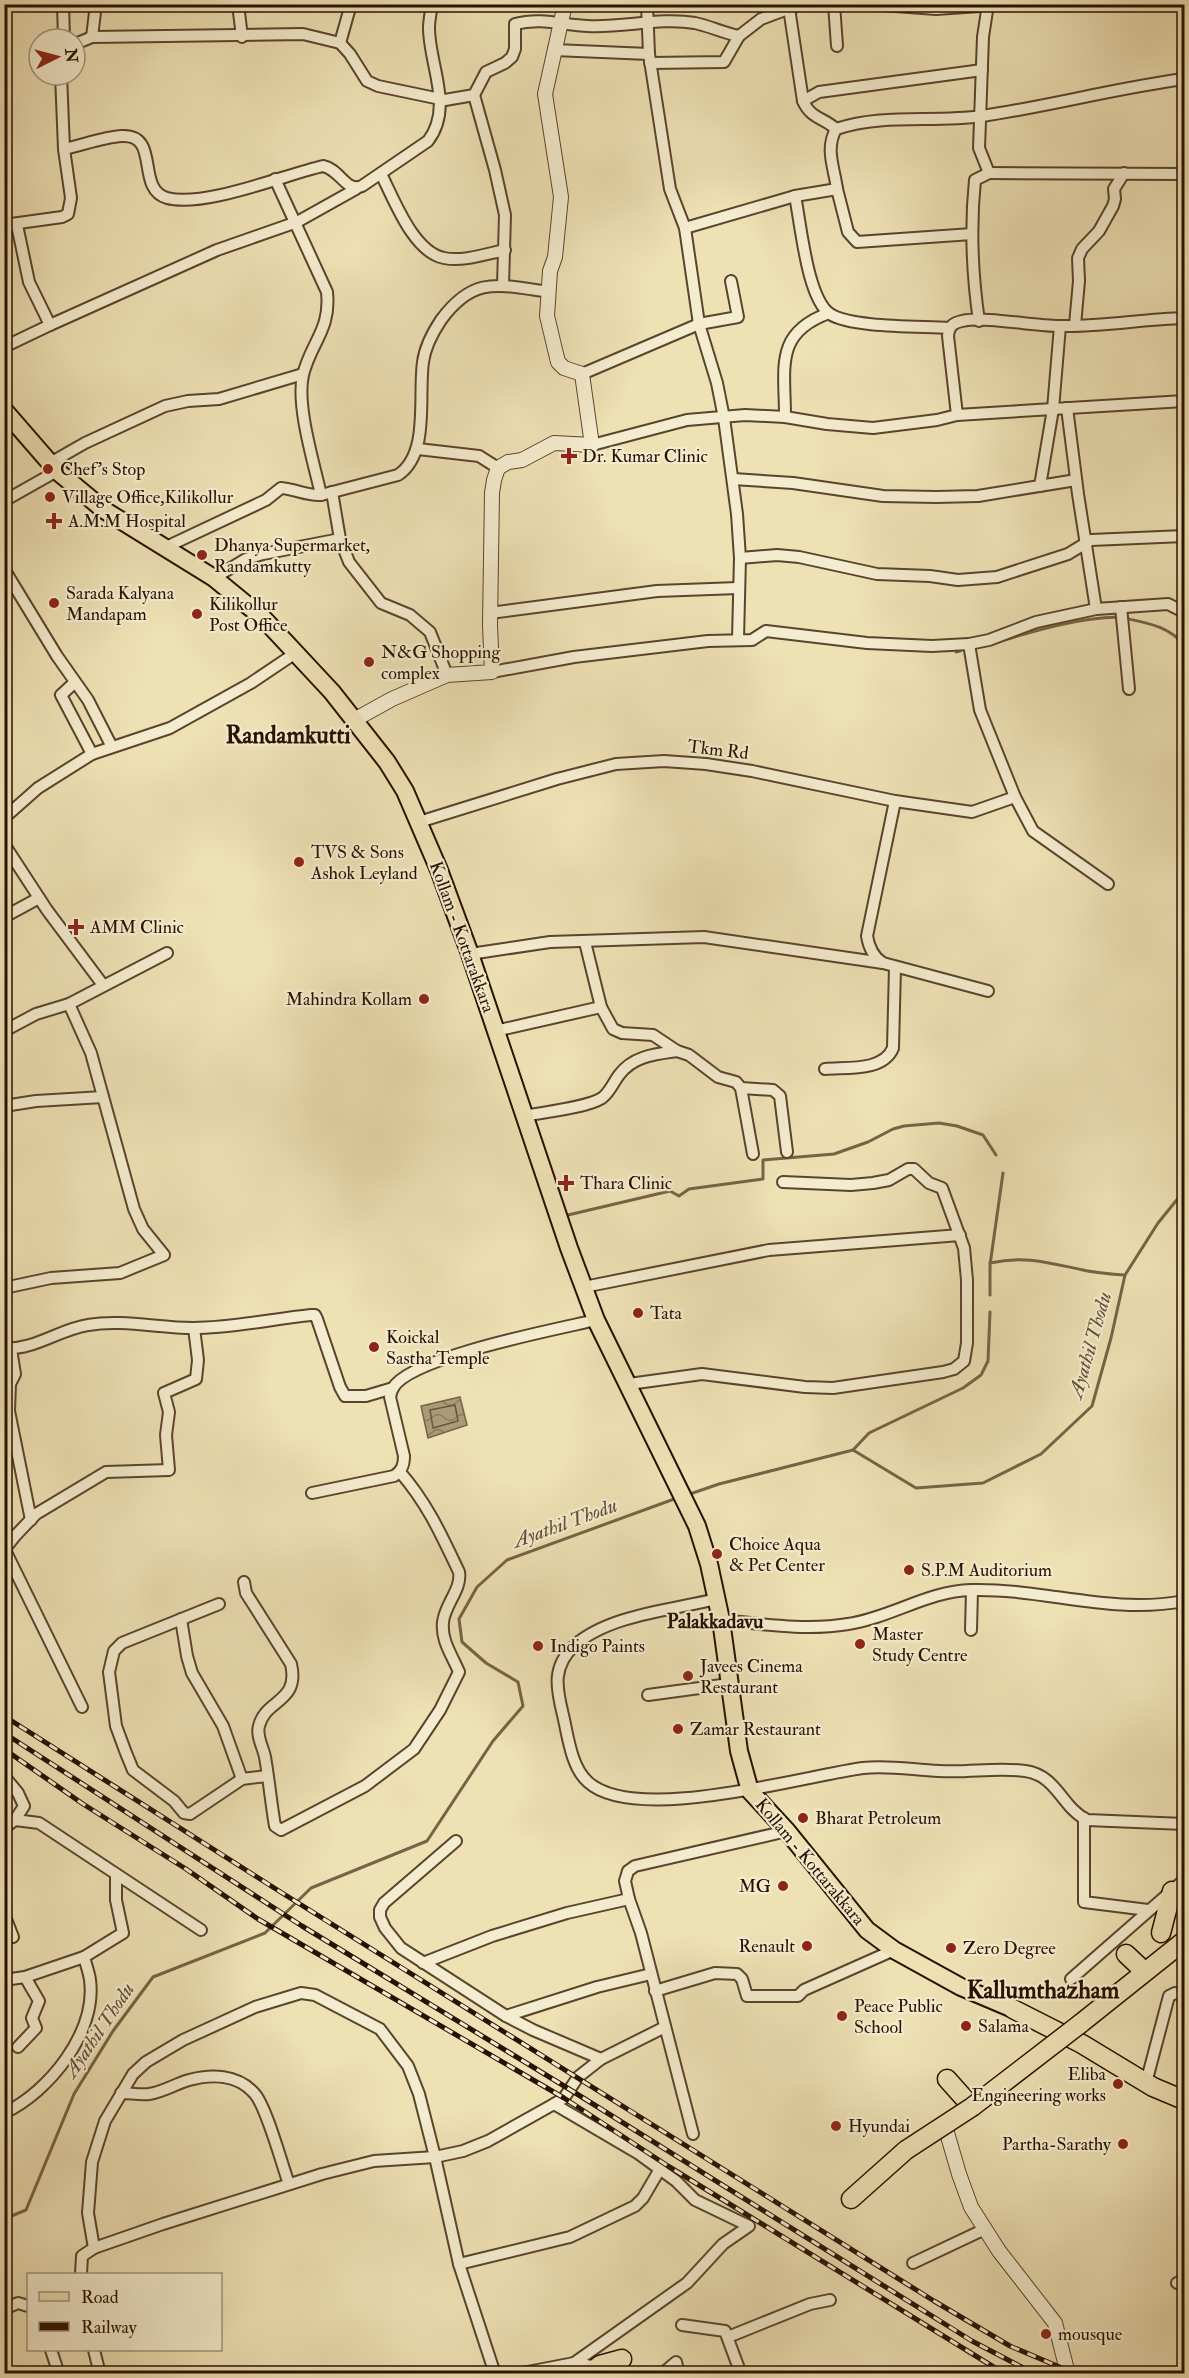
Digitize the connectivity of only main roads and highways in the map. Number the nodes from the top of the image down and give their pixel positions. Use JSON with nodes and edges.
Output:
{"nodes":[{"id":1,"x":4,"y":410,"type":"edge"},
{"id":2,"x":1178,"y":1886,"type":"edge"},
{"id":3,"x":1161,"y":1933,"type":"dead end"},
{"id":4,"x":1185,"y":1941,"type":"edge"},
{"id":5,"x":1126,"y":1953,"type":"dead end"},
{"id":6,"x":1144,"y":1971,"type":"junction"},
{"id":7,"x":1013,"y":2009,"type":"joint"},
{"id":8,"x":947,"y":2079,"type":"dead end"},
{"id":9,"x":1185,"y":2100,"type":"edge"},
{"id":10,"x":972,"y":2107,"type":"junction"},
{"id":11,"x":851,"y":2199,"type":"dead end"}],
"edges":[{"from":1,"to":7,"type":"main road","name":"Kollam - Kottarakkara"},
{"from":2,"to":3,"type":"highway"},
{"from":4,"to":6,"type":"highway"},
{"from":5,"to":6,"type":"highway"},
{"from":6,"to":10,"type":"highway","bridge":true},
{"from":7,"to":9,"type":"highway"},
{"from":8,"to":10,"type":"highway"},
{"from":10,"to":11,"type":"highway","bridge":true}]}
